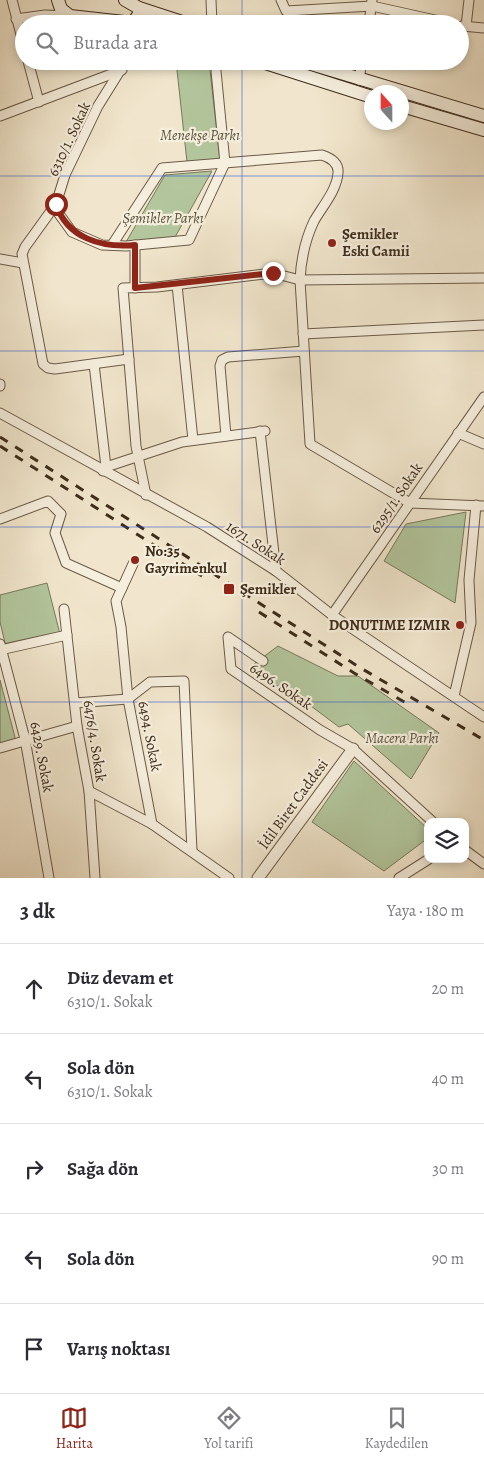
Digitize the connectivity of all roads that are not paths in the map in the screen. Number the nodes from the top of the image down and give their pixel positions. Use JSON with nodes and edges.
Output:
{"nodes":[{"id":1,"x":12,"y":0,"type":"edge"},
{"id":2,"x":58,"y":0,"type":"edge"},
{"id":3,"x":125,"y":0,"type":"edge"},
{"id":4,"x":211,"y":0,"type":"edge"},
{"id":5,"x":281,"y":0,"type":"edge"},
{"id":6,"x":469,"y":0,"type":"edge"},
{"id":7,"x":372,"y":3,"type":"edge"},
{"id":8,"x":330,"y":5,"type":"edge"},
{"id":9,"x":139,"y":8,"type":"junction"},
{"id":10,"x":15,"y":15,"type":"edge"},
{"id":11,"x":69,"y":15,"type":"edge"},
{"id":12,"x":138,"y":15,"type":"edge"},
{"id":13,"x":160,"y":15,"type":"edge"},
{"id":14,"x":212,"y":15,"type":"edge"},
{"id":15,"x":418,"y":15,"type":"edge"},
{"id":16,"x":466,"y":15,"type":"edge"},
{"id":17,"x":469,"y":27,"type":"edge"},
{"id":18,"x":484,"y":28,"type":"edge"},
{"id":19,"x":30,"y":70,"type":"edge"},
{"id":20,"x":122,"y":70,"type":"joint"},
{"id":21,"x":288,"y":70,"type":"edge"},
{"id":22,"x":328,"y":70,"type":"edge"},
{"id":23,"x":361,"y":70,"type":"edge"},
{"id":24,"x":216,"y":71,"type":"dead end"},
{"id":25,"x":359,"y":80,"type":"junction"},
{"id":26,"x":364,"y":94,"type":"edge"},
{"id":27,"x":39,"y":102,"type":"junction"},
{"id":28,"x":409,"y":108,"type":"edge"},
{"id":29,"x":0,"y":116,"type":"edge"},
{"id":30,"x":484,"y":116,"type":"edge"},
{"id":31,"x":484,"y":130,"type":"edge"},
{"id":32,"x":225,"y":163,"type":"junction"},
{"id":33,"x":56,"y":204,"type":"junction"},
{"id":34,"x":112,"y":245,"type":"junction"},
{"id":35,"x":135,"y":245,"type":"junction"},
{"id":36,"x":0,"y":259,"type":"edge"},
{"id":37,"x":23,"y":263,"type":"junction"},
{"id":38,"x":484,"y":278,"type":"edge"},
{"id":39,"x":300,"y":280,"type":"junction"},
{"id":40,"x":177,"y":285,"type":"junction"},
{"id":41,"x":135,"y":288,"type":"junction"},
{"id":42,"x":484,"y":325,"type":"edge"},
{"id":43,"x":302,"y":334,"type":"junction"},
{"id":44,"x":304,"y":351,"type":"junction"},
{"id":45,"x":129,"y":359,"type":"junction"},
{"id":46,"x":94,"y":364,"type":"junction"},
{"id":47,"x":484,"y":397,"type":"edge"},
{"id":48,"x":0,"y":412,"type":"edge"},
{"id":49,"x":458,"y":433,"type":"junction"},
{"id":50,"x":226,"y":436,"type":"junction"},
{"id":51,"x":193,"y":440,"type":"junction"},
{"id":52,"x":484,"y":444,"type":"edge"},
{"id":53,"x":139,"y":456,"type":"junction"},
{"id":54,"x":105,"y":469,"type":"junction"},
{"id":55,"x":146,"y":495,"type":"junction"},
{"id":56,"x":410,"y":504,"type":"junction"},
{"id":57,"x":480,"y":506,"type":"edge"},
{"id":58,"x":0,"y":519,"type":"edge"},
{"id":59,"x":133,"y":564,"type":"dead end"},
{"id":60,"x":276,"y":571,"type":"junction"},
{"id":61,"x":122,"y":588,"type":"junction"},
{"id":62,"x":64,"y":609,"type":"dead end"},
{"id":63,"x":332,"y":615,"type":"junction"},
{"id":64,"x":67,"y":635,"type":"junction"},
{"id":65,"x":1,"y":648,"type":"edge"},
{"id":66,"x":262,"y":661,"type":"dead end"},
{"id":67,"x":454,"y":696,"type":"junction"},
{"id":68,"x":128,"y":698,"type":"junction"},
{"id":69,"x":75,"y":703,"type":"junction"},
{"id":70,"x":484,"y":717,"type":"edge"},
{"id":71,"x":77,"y":726,"type":"junction"},
{"id":72,"x":26,"y":739,"type":"junction"},
{"id":73,"x":0,"y":748,"type":"edge"},
{"id":74,"x":353,"y":749,"type":"junction"},
{"id":75,"x":89,"y":791,"type":"junction"},
{"id":76,"x":429,"y":818,"type":"edge"},
{"id":77,"x":152,"y":824,"type":"junction"},
{"id":78,"x":192,"y":850,"type":"junction"},
{"id":79,"x":469,"y":853,"type":"edge"},
{"id":80,"x":424,"y":862,"type":"edge"},
{"id":81,"x":484,"y":864,"type":"edge"},
{"id":82,"x":50,"y":878,"type":"edge"},
{"id":83,"x":96,"y":878,"type":"edge"},
{"id":84,"x":229,"y":878,"type":"edge"},
{"id":85,"x":258,"y":878,"type":"edge"},
{"id":86,"x":399,"y":878,"type":"edge"}],
"edges":[{"from":1,"to":10,"type":"street"},
{"from":2,"to":11,"type":"main road"},
{"from":3,"to":9,"type":"main road"},
{"from":4,"to":14,"type":"street"},
{"from":5,"to":8,"type":"street"},
{"from":6,"to":16,"type":"street"},
{"from":7,"to":8,"type":"street"},
{"from":7,"to":15,"type":"street"},
{"from":9,"to":12,"type":"main road"},
{"from":9,"to":13,"type":"main road"},
{"from":17,"to":18,"type":"street"},
{"from":19,"to":27,"type":"street"},
{"from":20,"to":27,"type":"street"},
{"from":20,"to":33,"type":"street","name":"6310/1. Sokak"},
{"from":21,"to":26,"type":"main road"},
{"from":22,"to":25,"type":"main road"},
{"from":23,"to":25,"type":"street"},
{"from":24,"to":32,"type":"street"},
{"from":25,"to":30,"type":"main road"},
{"from":27,"to":29,"type":"street"},
{"from":28,"to":31,"type":"main road"},
{"from":32,"to":34,"type":"street"},
{"from":32,"to":35,"type":"street"},
{"from":32,"to":39,"type":"street"},
{"from":33,"to":34,"type":"street"},
{"from":33,"to":37,"type":"street","name":"6310/1. Sokak"},
{"from":34,"to":35,"type":"street"},
{"from":35,"to":41,"type":"street"},
{"from":36,"to":37,"type":"street"},
{"from":37,"to":46,"type":"street"},
{"from":38,"to":39,"type":"street"},
{"from":39,"to":40,"type":"street"},
{"from":39,"to":43,"type":"street"},
{"from":40,"to":41,"type":"street"},
{"from":40,"to":51,"type":"street"},
{"from":41,"to":45,"type":"street"},
{"from":42,"to":43,"type":"street"},
{"from":43,"to":44,"type":"street"},
{"from":44,"to":50,"type":"street"},
{"from":44,"to":56,"type":"street"},
{"from":45,"to":46,"type":"street"},
{"from":45,"to":53,"type":"street"},
{"from":46,"to":54,"type":"street"},
{"from":47,"to":49,"type":"street","name":"6295/1. Sokak"},
{"from":48,"to":54,"type":"street","name":"1671. Sokak"},
{"from":49,"to":52,"type":"street"},
{"from":49,"to":56,"type":"street","name":"6295/1. Sokak"},
{"from":50,"to":51,"type":"street"},
{"from":50,"to":60,"type":"street"},
{"from":51,"to":53,"type":"street"},
{"from":53,"to":54,"type":"street"},
{"from":53,"to":55,"type":"street"},
{"from":54,"to":55,"type":"street","name":"1671. Sokak"},
{"from":55,"to":60,"type":"street","name":"1671. Sokak"},
{"from":56,"to":57,"type":"street"},
{"from":56,"to":63,"type":"street","name":"6295/1. Sokak"},
{"from":57,"to":67,"type":"street"},
{"from":58,"to":61,"type":"street"},
{"from":59,"to":61,"type":"street","name":"6494. Sokak"},
{"from":60,"to":63,"type":"street","name":"1671. Sokak"},
{"from":61,"to":68,"type":"street","name":"6494. Sokak"},
{"from":62,"to":64,"type":"street","name":"6476/4. Sokak"},
{"from":63,"to":67,"type":"street","name":"1671. Sokak"},
{"from":64,"to":65,"type":"street"},
{"from":64,"to":69,"type":"street","name":"6476/4. Sokak"},
{"from":65,"to":72,"type":"street","name":"6429. Sokak"},
{"from":66,"to":74,"type":"street","name":"6496. Sokak"},
{"from":67,"to":70,"type":"street","name":"1671. Sokak"},
{"from":68,"to":69,"type":"street"},
{"from":68,"to":77,"type":"street","name":"6494. Sokak"},
{"from":68,"to":78,"type":"street"},
{"from":69,"to":71,"type":"street","name":"6476/4. Sokak"},
{"from":71,"to":72,"type":"street"},
{"from":71,"to":75,"type":"street","name":"6476/4. Sokak"},
{"from":72,"to":73,"type":"street"},
{"from":72,"to":82,"type":"street","name":"6429. Sokak"},
{"from":74,"to":76,"type":"street"},
{"from":74,"to":85,"type":"street","name":"İdil Biret Caddesi"},
{"from":75,"to":77,"type":"street"},
{"from":75,"to":83,"type":"street","name":"6476/4. Sokak"},
{"from":77,"to":78,"type":"street"},
{"from":78,"to":84,"type":"street"},
{"from":79,"to":81,"type":"street"},
{"from":80,"to":86,"type":"street"}]}
